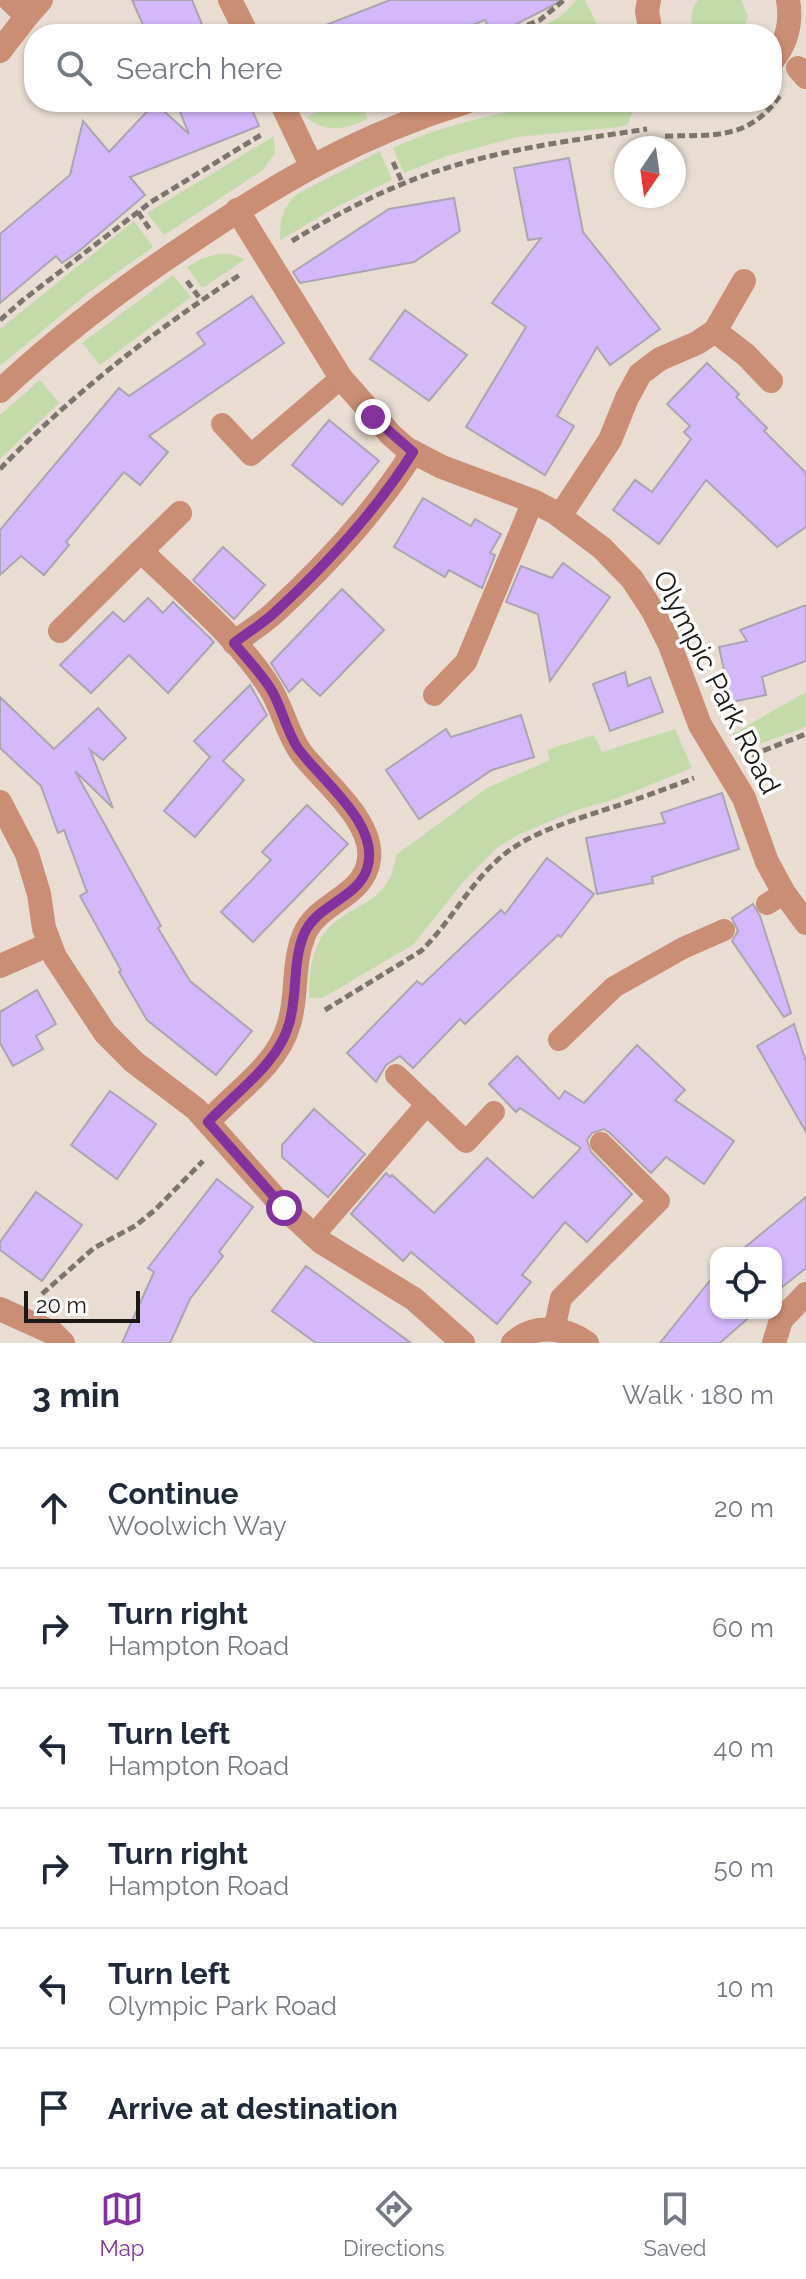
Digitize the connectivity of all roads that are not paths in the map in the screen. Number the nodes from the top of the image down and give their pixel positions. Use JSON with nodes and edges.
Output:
{"nodes":[{"id":1,"x":230,"y":0,"type":"edge"},
{"id":2,"x":649,"y":0,"type":"edge"},
{"id":3,"x":788,"y":0,"type":"edge"},
{"id":4,"x":26,"y":5,"type":"edge"},
{"id":5,"x":242,"y":24,"type":"edge"},
{"id":6,"x":649,"y":24,"type":"edge"},
{"id":7,"x":782,"y":44,"type":"edge"},
{"id":8,"x":0,"y":51,"type":"edge"},
{"id":9,"x":286,"y":112,"type":"edge"},
{"id":10,"x":437,"y":112,"type":"edge"},
{"id":11,"x":311,"y":165,"type":"junction"},
{"id":12,"x":237,"y":210,"type":"junction"},
{"id":13,"x":744,"y":281,"type":"dead end"},
{"id":14,"x":715,"y":331,"type":"junction"},
{"id":15,"x":341,"y":378,"type":"junction"},
{"id":16,"x":771,"y":381,"type":"dead end"},
{"id":17,"x":0,"y":391,"type":"edge"},
{"id":18,"x":222,"y":424,"type":"dead end"},
{"id":19,"x":413,"y":452,"type":"junction"},
{"id":20,"x":533,"y":501,"type":"junction"},
{"id":21,"x":180,"y":513,"type":"dead end"},
{"id":22,"x":560,"y":516,"type":"junction"},
{"id":23,"x":141,"y":551,"type":"junction"},
{"id":24,"x":60,"y":631,"type":"dead end"},
{"id":25,"x":234,"y":643,"type":"junction"},
{"id":26,"x":434,"y":695,"type":"dead end"},
{"id":27,"x":0,"y":802,"type":"edge"},
{"id":28,"x":806,"y":923,"type":"edge"},
{"id":29,"x":724,"y":930,"type":"dead end"},
{"id":30,"x":50,"y":944,"type":"junction"},
{"id":31,"x":0,"y":966,"type":"edge"},
{"id":32,"x":559,"y":1040,"type":"dead end"},
{"id":33,"x":396,"y":1075,"type":"dead end"},
{"id":34,"x":427,"y":1104,"type":"junction"},
{"id":35,"x":494,"y":1112,"type":"dead end"},
{"id":36,"x":208,"y":1122,"type":"junction"},
{"id":37,"x":601,"y":1143,"type":"dead end"},
{"id":38,"x":313,"y":1236,"type":"junction"},
{"id":39,"x":806,"y":1294,"type":"edge"},
{"id":40,"x":10,"y":1313,"type":"edge"},
{"id":41,"x":554,"y":1330,"type":"junction"},
{"id":42,"x":63,"y":1343,"type":"edge"},
{"id":43,"x":463,"y":1343,"type":"edge"},
{"id":44,"x":513,"y":1343,"type":"edge"},
{"id":45,"x":587,"y":1343,"type":"edge"},
{"id":46,"x":774,"y":1343,"type":"edge"}],
"edges":[{"from":1,"to":5,"type":"street"},
{"from":2,"to":6,"type":"street"},
{"from":3,"to":7,"type":"street"},
{"from":4,"to":8,"type":"street"},
{"from":9,"to":11,"type":"street"},
{"from":10,"to":11,"type":"street"},
{"from":11,"to":12,"type":"street"},
{"from":12,"to":15,"type":"street","name":"Olympic Park Road"},
{"from":12,"to":17,"type":"street"},
{"from":13,"to":14,"type":"street"},
{"from":14,"to":16,"type":"street"},
{"from":14,"to":22,"type":"street"},
{"from":15,"to":18,"type":"lane"},
{"from":15,"to":19,"type":"street","name":"Olympic Park Road"},
{"from":19,"to":20,"type":"street","name":"Olympic Park Road"},
{"from":19,"to":25,"type":"street"},
{"from":20,"to":22,"type":"street","name":"Olympic Park Road"},
{"from":20,"to":26,"type":"lane"},
{"from":21,"to":23,"type":"street"},
{"from":22,"to":28,"type":"street","name":"Olympic Park Road"},
{"from":23,"to":24,"type":"street"},
{"from":23,"to":25,"type":"street"},
{"from":25,"to":36,"type":"street"},
{"from":27,"to":30,"type":"street"},
{"from":29,"to":32,"type":"lane"},
{"from":30,"to":31,"type":"street"},
{"from":30,"to":36,"type":"street"},
{"from":33,"to":34,"type":"lane"},
{"from":34,"to":35,"type":"lane"},
{"from":34,"to":38,"type":"lane"},
{"from":36,"to":38,"type":"street"},
{"from":37,"to":41,"type":"lane"},
{"from":38,"to":43,"type":"street"},
{"from":39,"to":46,"type":"street"},
{"from":40,"to":42,"type":"street"},
{"from":41,"to":44,"type":"street"},
{"from":41,"to":45,"type":"street"}]}
